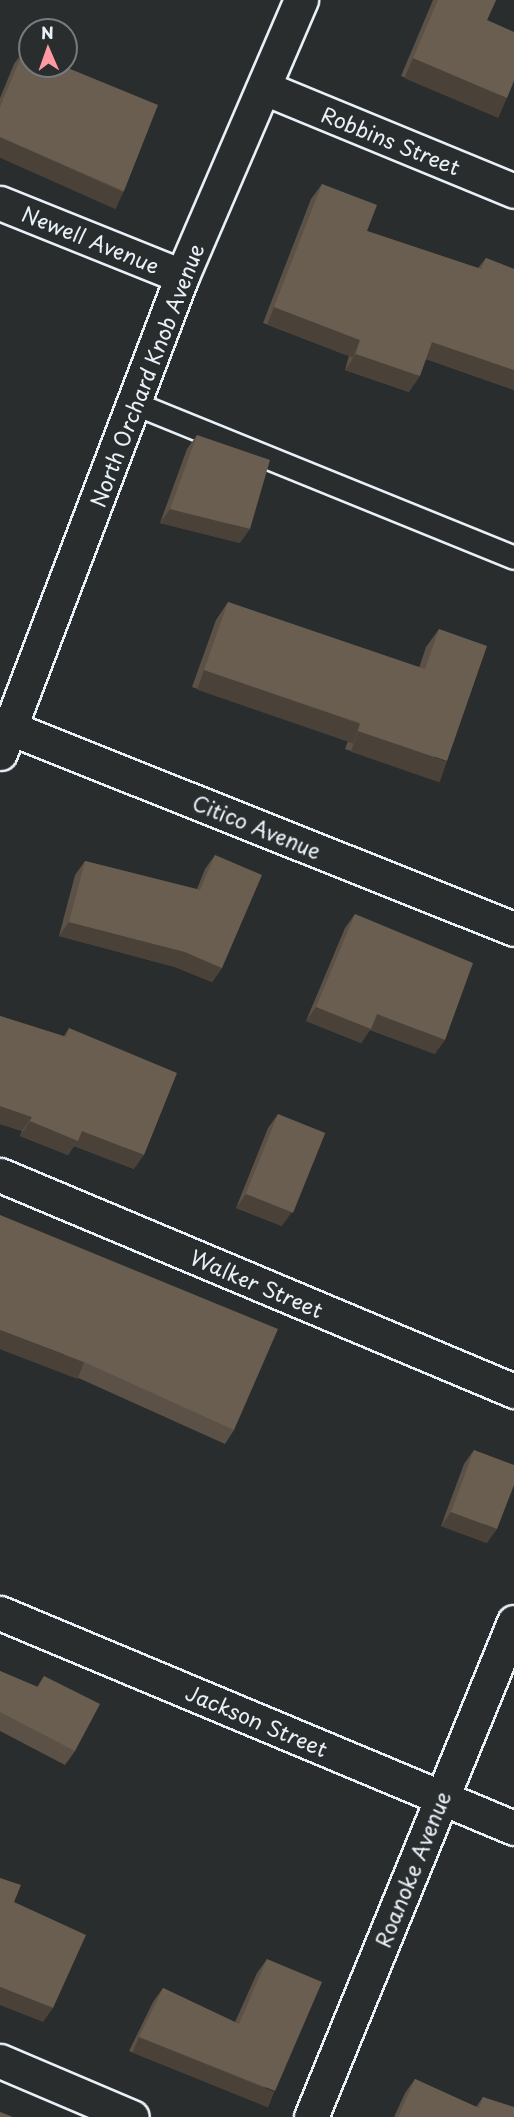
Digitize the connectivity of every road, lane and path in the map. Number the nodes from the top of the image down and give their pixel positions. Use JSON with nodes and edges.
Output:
{"nodes":[{"id":1,"x":302,"y":0,"type":"edge"},
{"id":2,"x":267,"y":89,"type":"junction"},
{"id":3,"x":514,"y":191,"type":"edge"},
{"id":4,"x":0,"y":203,"type":"edge"},
{"id":5,"x":182,"y":276,"type":"junction"},
{"id":6,"x":134,"y":403,"type":"junction"},
{"id":7,"x":514,"y":558,"type":"edge"},
{"id":8,"x":3,"y":735,"type":"edge"},
{"id":9,"x":514,"y":928,"type":"edge"},
{"id":10,"x":0,"y":1175,"type":"edge"},
{"id":11,"x":514,"y":1391,"type":"edge"},
{"id":12,"x":0,"y":1612,"type":"edge"},
{"id":13,"x":514,"y":1622,"type":"edge"},
{"id":14,"x":442,"y":1798,"type":"junction"},
{"id":15,"x":514,"y":1828,"type":"edge"},
{"id":16,"x":0,"y":2061,"type":"edge"},
{"id":17,"x":132,"y":2117,"type":"edge"},
{"id":18,"x":311,"y":2117,"type":"edge"}],
"edges":[{"from":1,"to":2,"type":"street","name":"North Orchard Knob Avenue"},
{"from":2,"to":3,"type":"street","name":"Robbins Street"},
{"from":2,"to":5,"type":"street","name":"North Orchard Knob Avenue"},
{"from":4,"to":5,"type":"street","name":"Newell Avenue"},
{"from":5,"to":6,"type":"street","name":"North Orchard Knob Avenue"},
{"from":6,"to":7,"type":"lane"},
{"from":6,"to":8,"type":"street","name":"North Orchard Knob Avenue"},
{"from":8,"to":9,"type":"street","name":"Citico Avenue"},
{"from":10,"to":11,"type":"street","name":"Walker Street"},
{"from":12,"to":14,"type":"street","name":"Jackson Street"},
{"from":13,"to":14,"type":"street","name":"Roanoke Avenue"},
{"from":14,"to":15,"type":"street","name":"Jackson Street"},
{"from":14,"to":18,"type":"street","name":"Roanoke Avenue"},
{"from":16,"to":17,"type":"street"}]}
